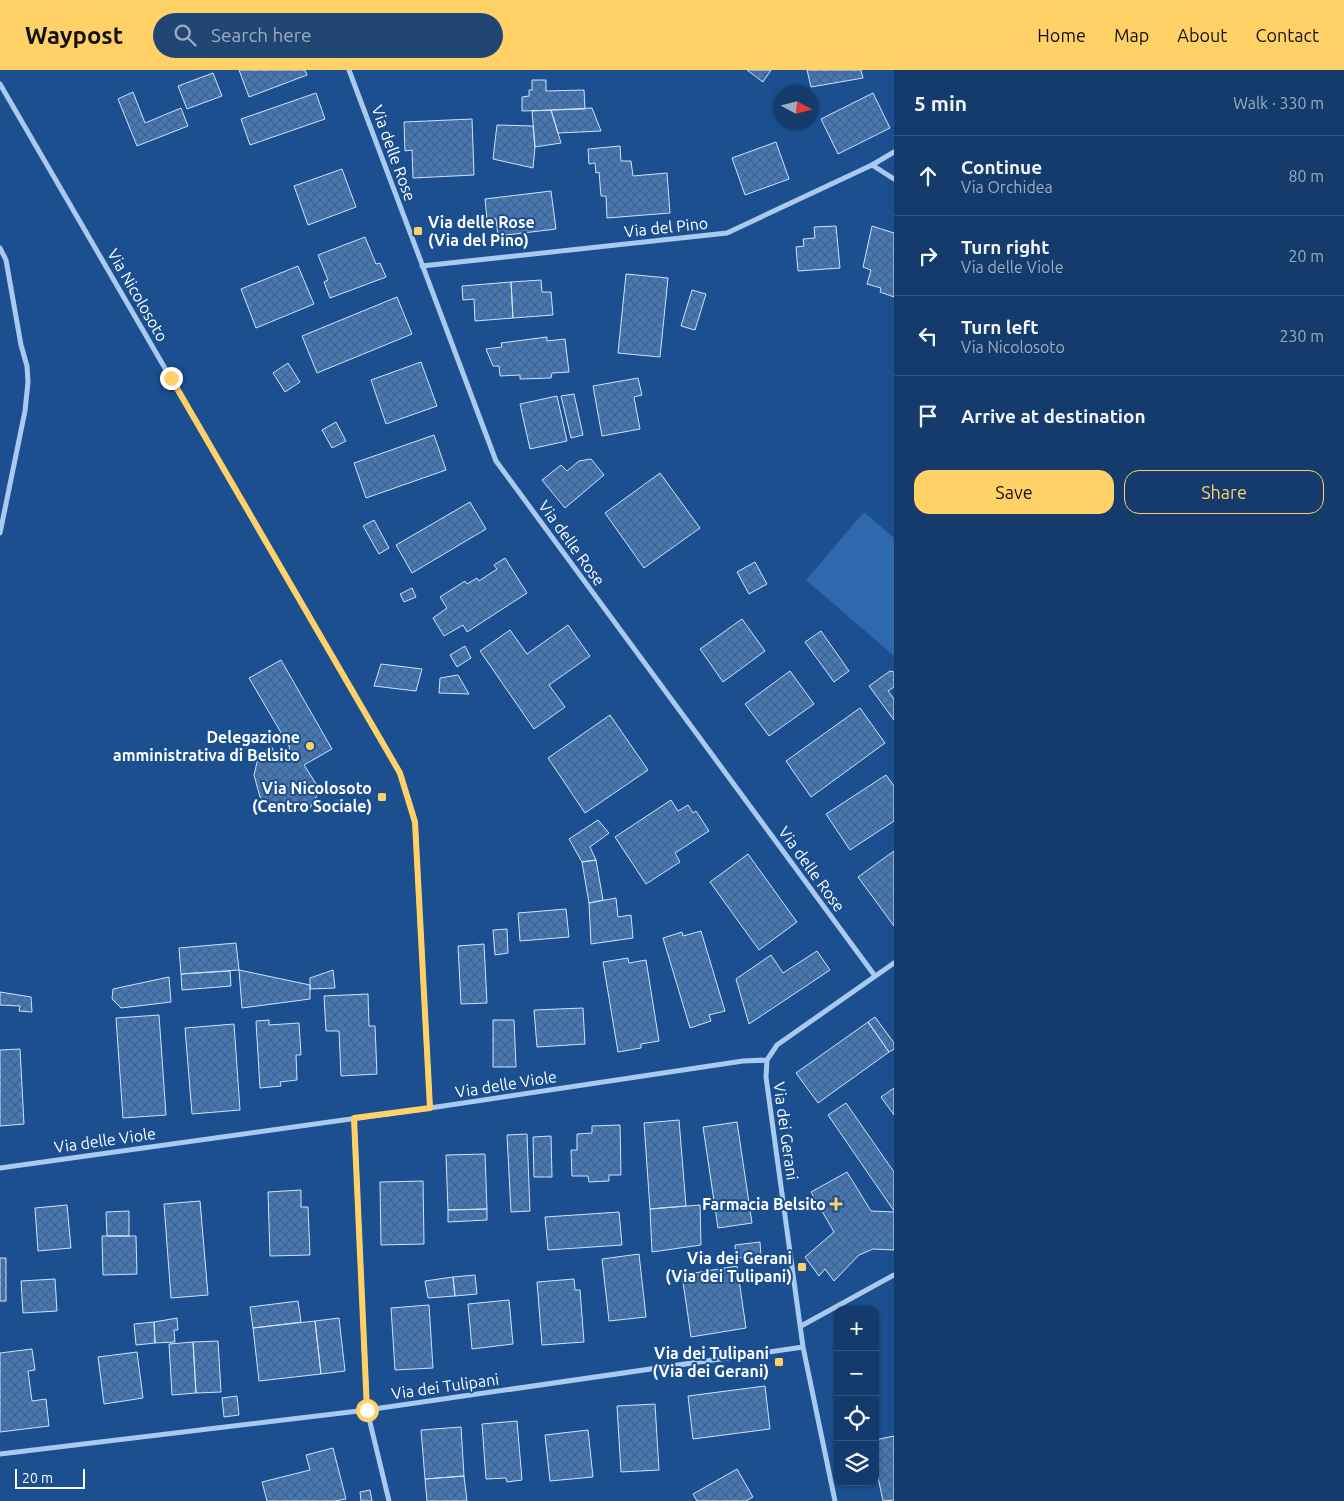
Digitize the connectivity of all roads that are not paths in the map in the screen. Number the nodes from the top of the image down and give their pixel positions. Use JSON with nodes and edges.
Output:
{"nodes":[{"id":1,"x":349,"y":70,"type":"edge"},
{"id":2,"x":0,"y":84,"type":"edge"},
{"id":3,"x":894,"y":152,"type":"edge"},
{"id":4,"x":872,"y":165,"type":"junction"},
{"id":5,"x":894,"y":179,"type":"edge"},
{"id":6,"x":0,"y":248,"type":"edge"},
{"id":7,"x":422,"y":266,"type":"junction"},
{"id":8,"x":0,"y":533,"type":"edge"},
{"id":9,"x":894,"y":963,"type":"edge"},
{"id":10,"x":875,"y":976,"type":"junction"},
{"id":11,"x":767,"y":1060,"type":"junction"},
{"id":12,"x":430,"y":1108,"type":"junction"},
{"id":13,"x":354,"y":1118,"type":"junction"},
{"id":14,"x":0,"y":1168,"type":"edge"},
{"id":15,"x":894,"y":1275,"type":"edge"},
{"id":16,"x":801,"y":1326,"type":"junction"},
{"id":17,"x":803,"y":1347,"type":"junction"},
{"id":18,"x":367,"y":1410,"type":"junction"},
{"id":19,"x":0,"y":1454,"type":"edge"},
{"id":20,"x":389,"y":1501,"type":"edge"},
{"id":21,"x":835,"y":1501,"type":"edge"}],
"edges":[{"from":1,"to":7,"type":"street","name":"Via delle Rose"},
{"from":2,"to":12,"type":"street","name":"Via Nicolosoto"},
{"from":3,"to":4,"type":"street","name":"Via del Pino"},
{"from":4,"to":5,"type":"street"},
{"from":4,"to":7,"type":"street","name":"Via del Pino"},
{"from":6,"to":8,"type":"street"},
{"from":7,"to":10,"type":"street","name":"Via delle Rose"},
{"from":9,"to":10,"type":"street"},
{"from":10,"to":11,"type":"street"},
{"from":11,"to":12,"type":"street","name":"Via delle Viole"},
{"from":11,"to":16,"type":"street","name":"Via dei Gerani"},
{"from":12,"to":13,"type":"street","name":"Via delle Viole"},
{"from":13,"to":14,"type":"street","name":"Via delle Viole"},
{"from":13,"to":18,"type":"street"},
{"from":15,"to":16,"type":"street"},
{"from":16,"to":17,"type":"street","name":"Via dei Gerani"},
{"from":17,"to":18,"type":"street","name":"Via dei Tulipani"},
{"from":17,"to":21,"type":"street","name":"Via dei Gerani"},
{"from":18,"to":19,"type":"street","name":"Via dei Tulipani"},
{"from":18,"to":20,"type":"street"}]}
